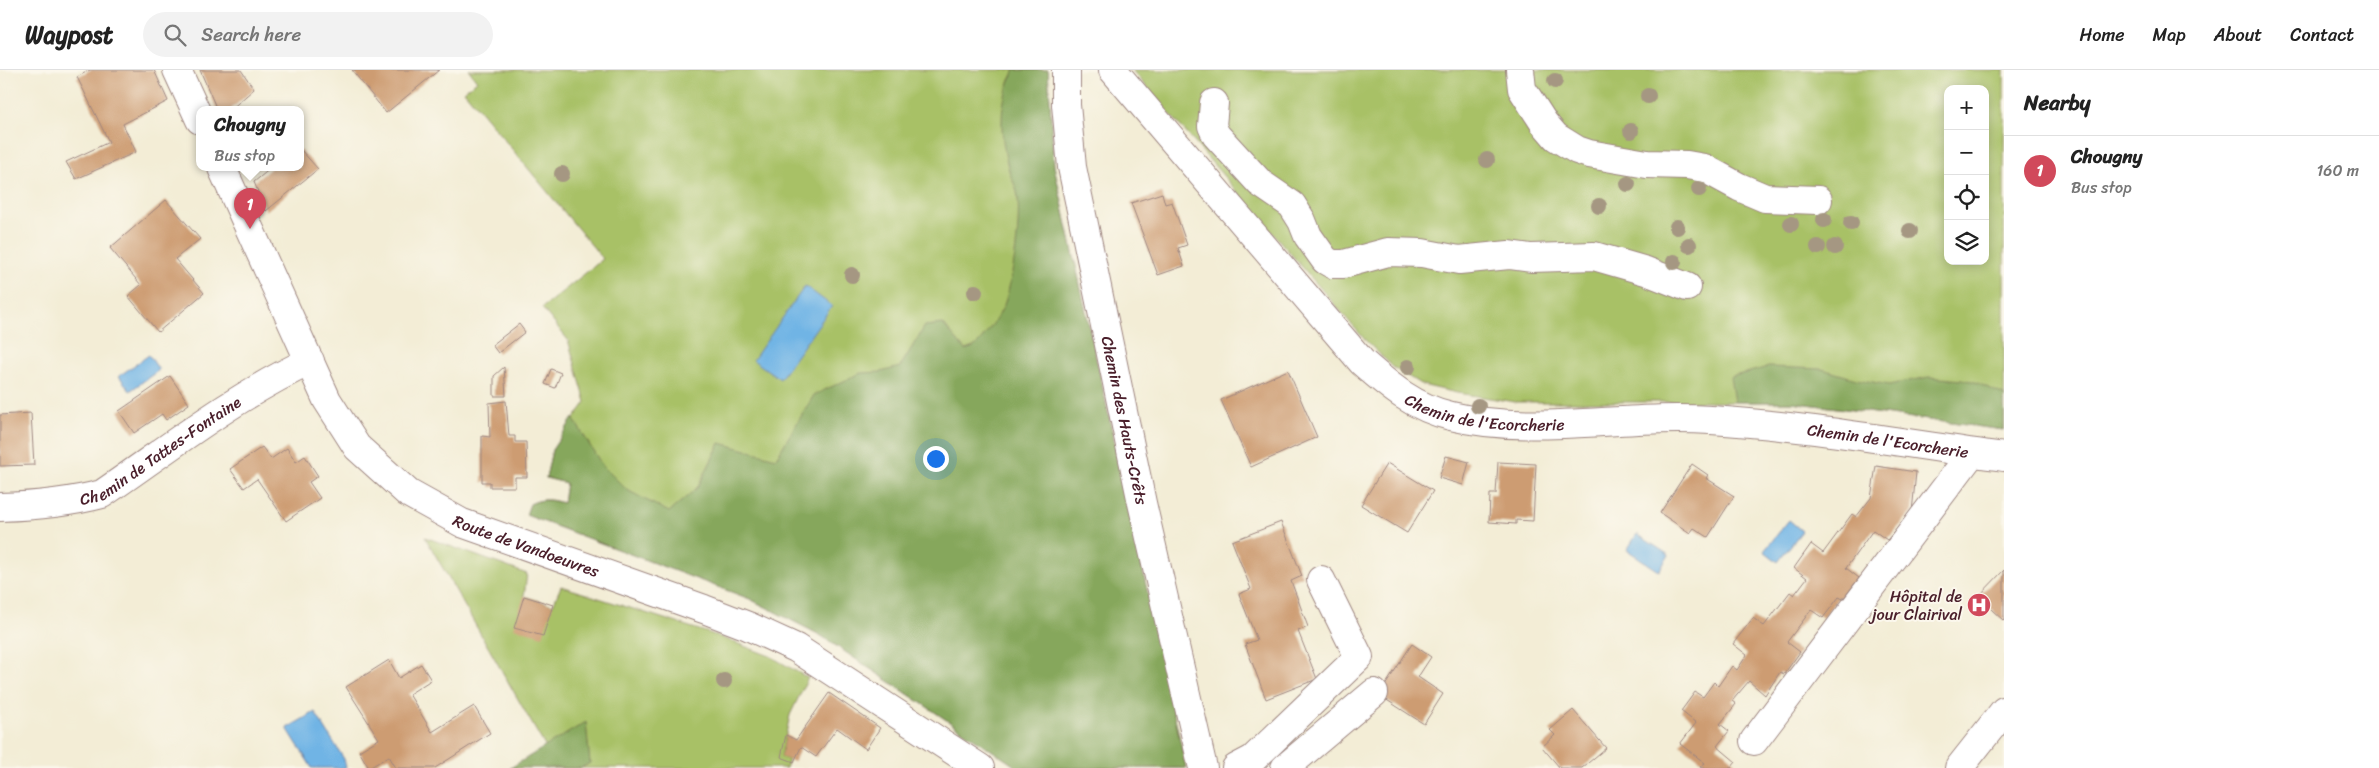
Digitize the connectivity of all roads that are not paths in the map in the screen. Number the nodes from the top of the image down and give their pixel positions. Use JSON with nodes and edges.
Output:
{"nodes":[{"id":1,"x":177,"y":70,"type":"edge"},
{"id":2,"x":1066,"y":70,"type":"edge"},
{"id":3,"x":1113,"y":70,"type":"edge"},
{"id":4,"x":1520,"y":70,"type":"edge"},
{"id":5,"x":1214,"y":103,"type":"dead end"},
{"id":6,"x":196,"y":111,"type":"edge"},
{"id":7,"x":223,"y":171,"type":"edge"},
{"id":8,"x":1818,"y":200,"type":"dead end"},
{"id":9,"x":1687,"y":287,"type":"dead end"},
{"id":10,"x":310,"y":361,"type":"junction"},
{"id":11,"x":1972,"y":453,"type":"junction"},
{"id":12,"x":2004,"y":457,"type":"edge"},
{"id":13,"x":0,"y":507,"type":"edge"},
{"id":14,"x":1321,"y":580,"type":"dead end"},
{"id":15,"x":1374,"y":693,"type":"dead end"},
{"id":16,"x":2004,"y":710,"type":"edge"},
{"id":17,"x":1754,"y":741,"type":"dead end"},
{"id":18,"x":980,"y":768,"type":"edge"},
{"id":19,"x":1203,"y":768,"type":"edge"},
{"id":20,"x":1236,"y":768,"type":"edge"},
{"id":21,"x":1285,"y":768,"type":"edge"},
{"id":22,"x":1959,"y":768,"type":"edge"}],
"edges":[{"from":1,"to":6,"type":"street"},
{"from":2,"to":19,"type":"street","name":"Chemin des Hauts-Crêts"},
{"from":3,"to":11,"type":"street","name":"Chemin de l'Ecorcherie"},
{"from":4,"to":8,"type":"street"},
{"from":5,"to":9,"type":"street"},
{"from":7,"to":10,"type":"street","name":"Route de Vandoeuvres"},
{"from":10,"to":13,"type":"street","name":"Chemin de Tattes-Fontaine"},
{"from":10,"to":18,"type":"street","name":"Route de Vandoeuvres"},
{"from":11,"to":12,"type":"street","name":"Chemin de l'Ecorcherie"},
{"from":11,"to":17,"type":"street"},
{"from":14,"to":20,"type":"street"},
{"from":15,"to":21,"type":"street"},
{"from":16,"to":22,"type":"street"}]}
